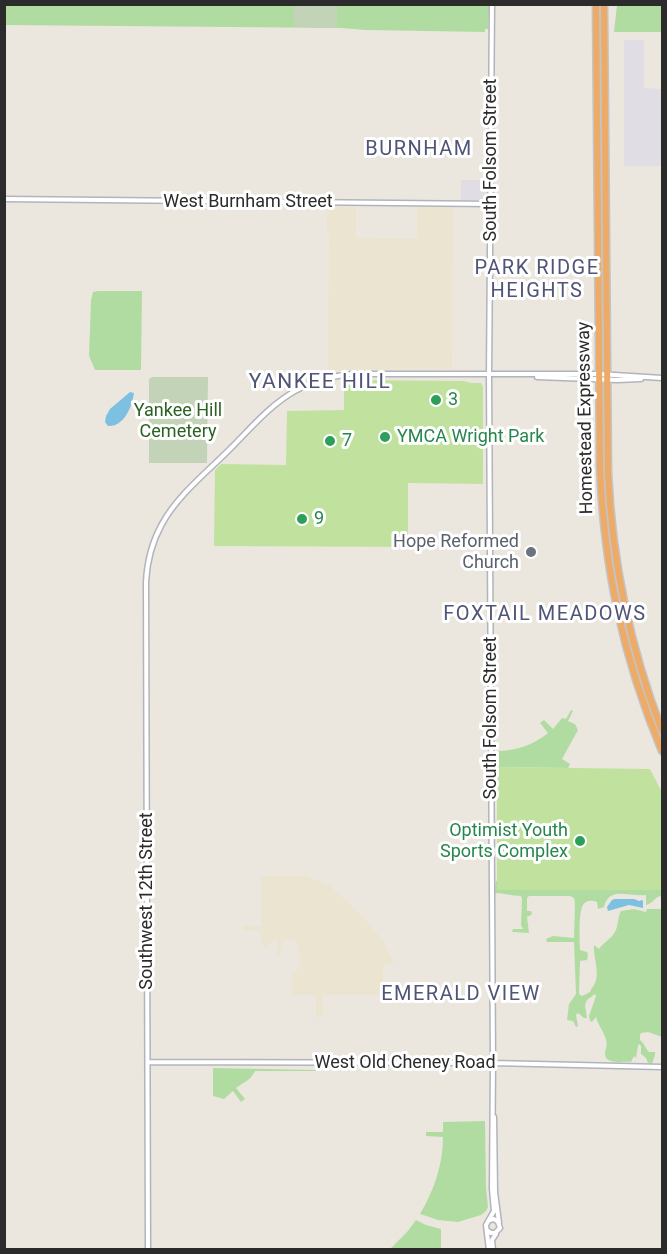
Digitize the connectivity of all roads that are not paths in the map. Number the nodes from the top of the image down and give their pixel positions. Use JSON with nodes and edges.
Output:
{"nodes":[{"id":1,"x":492,"y":4,"type":"edge"},
{"id":2,"x":596,"y":4,"type":"edge"},
{"id":3,"x":604,"y":4,"type":"edge"},
{"id":4,"x":4,"y":199,"type":"edge"},
{"id":5,"x":491,"y":204,"type":"junction"},
{"id":6,"x":489,"y":375,"type":"junction"},
{"id":7,"x":599,"y":377,"type":"junction"},
{"id":8,"x":607,"y":377,"type":"junction"},
{"id":9,"x":663,"y":378,"type":"edge"},
{"id":10,"x":663,"y":731,"type":"edge"},
{"id":11,"x":663,"y":751,"type":"edge"},
{"id":12,"x":148,"y":1062,"type":"junction"},
{"id":13,"x":493,"y":1063,"type":"junction"},
{"id":14,"x":663,"y":1067,"type":"edge"},
{"id":15,"x":493,"y":1108,"type":"junction"},
{"id":16,"x":490,"y":1220,"type":"junction"},
{"id":17,"x":499,"y":1223,"type":"junction"},
{"id":18,"x":487,"y":1231,"type":"junction"},
{"id":19,"x":497,"y":1232,"type":"junction"},
{"id":20,"x":148,"y":1250,"type":"edge"},
{"id":21,"x":491,"y":1250,"type":"edge"}],
"edges":[{"from":1,"to":5,"type":"street","name":"South Folsom Street"},
{"from":2,"to":7,"type":"highway","name":"Homestead Expressway"},
{"from":3,"to":8,"type":"highway","name":"Homestead Expressway"},
{"from":4,"to":5,"type":"street","name":"West Burnham Street"},
{"from":5,"to":6,"type":"street","name":"South Folsom Street"},
{"from":6,"to":7,"type":"street","name":"Southwest 12th Street"},
{"from":6,"to":12,"type":"street","name":"Southwest 12th Street"},
{"from":6,"to":13,"type":"street","name":"South Folsom Street"},
{"from":7,"to":8,"type":"street","name":"Southwest 12th Street"},
{"from":7,"to":11,"type":"highway","name":"Homestead Expressway"},
{"from":8,"to":9,"type":"street","name":"Southwest 12th Street"},
{"from":8,"to":10,"type":"highway","name":"Homestead Expressway"},
{"from":12,"to":13,"type":"street","name":"West Old Cheney Road"},
{"from":12,"to":20,"type":"street","name":"Southwest 12th Street"},
{"from":13,"to":14,"type":"street","name":"West Old Cheney Road"},
{"from":13,"to":15,"type":"street","name":"South Folsom Street"},
{"from":15,"to":16,"type":"street","name":"South Folsom Street"},
{"from":15,"to":17,"type":"street","name":"South Folsom Street"},
{"from":16,"to":17,"type":"street"},
{"from":16,"to":18,"type":"street"},
{"from":17,"to":19,"type":"street"},
{"from":18,"to":19,"type":"street"},
{"from":18,"to":21,"type":"street"},
{"from":19,"to":21,"type":"street"}]}
